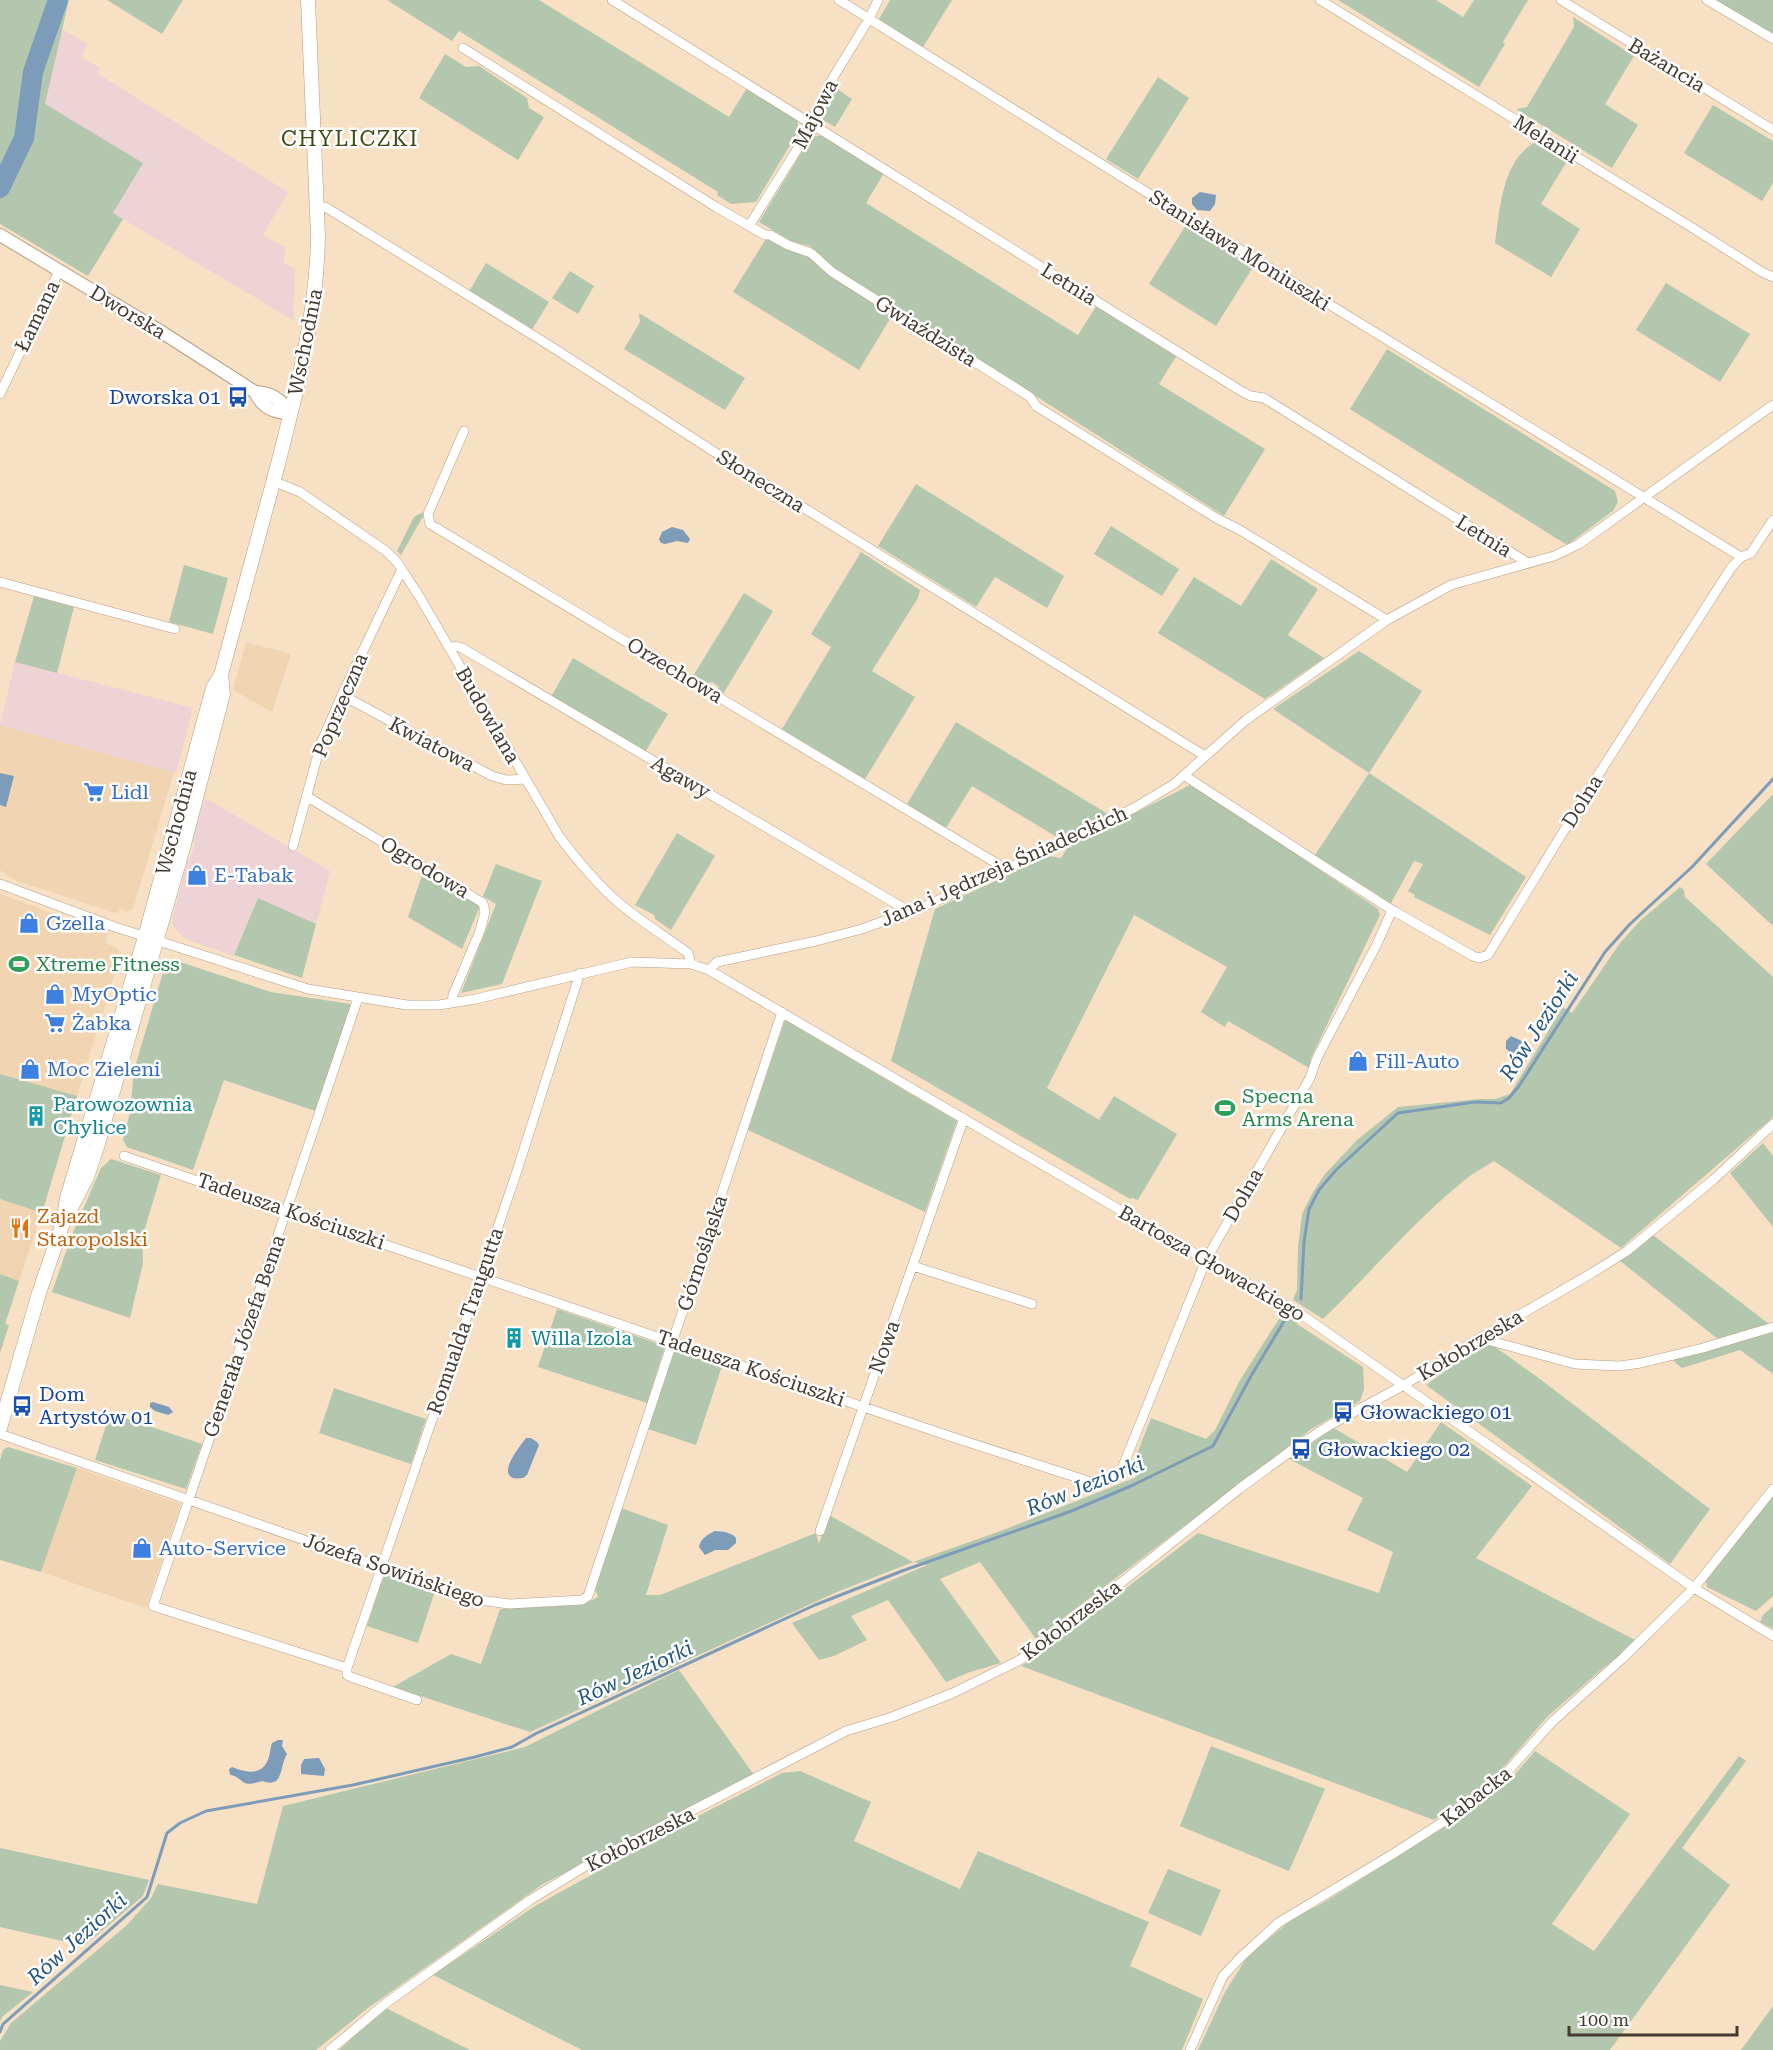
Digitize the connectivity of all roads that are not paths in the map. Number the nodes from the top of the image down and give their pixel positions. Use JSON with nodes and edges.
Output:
{"nodes":[{"id":1,"x":308,"y":0,"type":"edge"},
{"id":2,"x":612,"y":0,"type":"edge"},
{"id":3,"x":839,"y":0,"type":"edge"},
{"id":4,"x":878,"y":0,"type":"edge"},
{"id":5,"x":1320,"y":0,"type":"edge"},
{"id":6,"x":1561,"y":0,"type":"edge"},
{"id":7,"x":1707,"y":0,"type":"edge"},
{"id":8,"x":869,"y":19,"type":"junction"},
{"id":9,"x":1773,"y":39,"type":"edge"},
{"id":10,"x":463,"y":48,"type":"dead end"},
{"id":11,"x":811,"y":123,"type":"junction"},
{"id":12,"x":1773,"y":130,"type":"edge"},
{"id":13,"x":318,"y":206,"type":"junction"},
{"id":14,"x":749,"y":226,"type":"junction"},
{"id":15,"x":0,"y":236,"type":"edge"},
{"id":16,"x":59,"y":271,"type":"junction"},
{"id":17,"x":1773,"y":277,"type":"edge"},
{"id":18,"x":0,"y":394,"type":"edge"},
{"id":19,"x":1773,"y":405,"type":"edge"},
{"id":20,"x":291,"y":413,"type":"junction"},
{"id":21,"x":464,"y":431,"type":"dead end"},
{"id":22,"x":273,"y":481,"type":"junction"},
{"id":23,"x":1643,"y":498,"type":"junction"},
{"id":24,"x":1773,"y":520,"type":"edge"},
{"id":25,"x":1741,"y":558,"type":"junction"},
{"id":26,"x":1528,"y":563,"type":"junction"},
{"id":27,"x":402,"y":569,"type":"junction"},
{"id":28,"x":0,"y":582,"type":"edge"},
{"id":29,"x":1387,"y":620,"type":"junction"},
{"id":30,"x":175,"y":629,"type":"dead end"},
{"id":31,"x":450,"y":648,"type":"junction"},
{"id":32,"x":342,"y":695,"type":"junction"},
{"id":33,"x":1205,"y":756,"type":"junction"},
{"id":34,"x":1185,"y":776,"type":"junction"},
{"id":35,"x":525,"y":779,"type":"junction"},
{"id":36,"x":306,"y":796,"type":"junction"},
{"id":37,"x":293,"y":846,"type":"dead end"},
{"id":38,"x":1006,"y":869,"type":"junction"},
{"id":39,"x":0,"y":884,"type":"edge"},
{"id":40,"x":1392,"y":910,"type":"junction"},
{"id":41,"x":910,"y":912,"type":"junction"},
{"id":42,"x":150,"y":939,"type":"junction"},
{"id":43,"x":691,"y":964,"type":"junction"},
{"id":44,"x":709,"y":970,"type":"junction"},
{"id":45,"x":580,"y":973,"type":"junction"},
{"id":46,"x":358,"y":998,"type":"junction"},
{"id":47,"x":452,"y":1003,"type":"junction"},
{"id":48,"x":782,"y":1012,"type":"junction"},
{"id":49,"x":964,"y":1118,"type":"junction"},
{"id":50,"x":1773,"y":1124,"type":"edge"},
{"id":51,"x":124,"y":1156,"type":"dead end"},
{"id":52,"x":287,"y":1210,"type":"junction"},
{"id":53,"x":1206,"y":1260,"type":"junction"},
{"id":54,"x":913,"y":1266,"type":"junction"},
{"id":55,"x":481,"y":1276,"type":"junction"},
{"id":56,"x":1032,"y":1304,"type":"dead end"},
{"id":57,"x":1773,"y":1327,"type":"edge"},
{"id":58,"x":1480,"y":1338,"type":"junction"},
{"id":59,"x":672,"y":1341,"type":"junction"},
{"id":60,"x":1404,"y":1385,"type":"junction"},
{"id":61,"x":863,"y":1406,"type":"junction"},
{"id":62,"x":0,"y":1428,"type":"edge"},
{"id":63,"x":0,"y":1434,"type":"edge"},
{"id":64,"x":1106,"y":1482,"type":"joint"},
{"id":65,"x":1773,"y":1489,"type":"edge"},
{"id":66,"x":189,"y":1500,"type":"junction"},
{"id":67,"x":820,"y":1531,"type":"dead end"},
{"id":68,"x":382,"y":1566,"type":"junction"},
{"id":69,"x":1694,"y":1588,"type":"junction"},
{"id":70,"x":588,"y":1596,"type":"joint"},
{"id":71,"x":1773,"y":1636,"type":"edge"},
{"id":72,"x":347,"y":1668,"type":"junction"},
{"id":73,"x":417,"y":1700,"type":"dead end"},
{"id":74,"x":330,"y":2050,"type":"edge"},
{"id":75,"x":1190,"y":2050,"type":"edge"}],
"edges":[{"from":1,"to":13,"type":"main road","name":"Wschodnia"},
{"from":2,"to":11,"type":"street","name":"Letnia"},
{"from":3,"to":8,"type":"street","name":"Stanisława Moniuszki"},
{"from":4,"to":8,"type":"street","name":"Majowa"},
{"from":5,"to":17,"type":"street","name":"Melanii"},
{"from":6,"to":12,"type":"street","name":"Bażancia"},
{"from":7,"to":9,"type":"street"},
{"from":8,"to":11,"type":"street","name":"Majowa"},
{"from":8,"to":23,"type":"street","name":"Stanisława Moniuszki"},
{"from":10,"to":14,"type":"street","name":"Gwiaździsta"},
{"from":11,"to":14,"type":"street","name":"Majowa"},
{"from":11,"to":26,"type":"street","name":"Letnia"},
{"from":13,"to":20,"type":"main road","name":"Wschodnia"},
{"from":13,"to":33,"type":"street","name":"Słoneczna"},
{"from":14,"to":29,"type":"street","name":"Gwiaździsta"},
{"from":15,"to":16,"type":"street","name":"Dworska"},
{"from":16,"to":18,"type":"street","name":"Łamana"},
{"from":16,"to":20,"type":"street","name":"Dworska"},
{"from":19,"to":23,"type":"street","name":"Jana i Jędrzeja Śniadeckich"},
{"from":20,"to":22,"type":"main road","name":"Wschodnia"},
{"from":21,"to":38,"type":"street","name":"Orzechowa"},
{"from":22,"to":27,"type":"street","name":"Budowlana"},
{"from":22,"to":42,"type":"main road","name":"Wschodnia"},
{"from":23,"to":25,"type":"street"},
{"from":23,"to":26,"type":"street","name":"Jana i Jędrzeja Śniadeckich"},
{"from":24,"to":25,"type":"street","name":"Dolna"},
{"from":25,"to":40,"type":"street","name":"Dolna"},
{"from":26,"to":29,"type":"street","name":"Jana i Jędrzeja Śniadeckich"},
{"from":27,"to":31,"type":"street","name":"Budowlana"},
{"from":27,"to":32,"type":"street","name":"Poprzeczna"},
{"from":28,"to":30,"type":"street"},
{"from":29,"to":33,"type":"street","name":"Jana i Jędrzeja Śniadeckich"},
{"from":31,"to":35,"type":"street","name":"Budowlana"},
{"from":31,"to":41,"type":"street","name":"Agawy"},
{"from":32,"to":35,"type":"street","name":"Kwiatowa"},
{"from":32,"to":36,"type":"street","name":"Poprzeczna"},
{"from":33,"to":34,"type":"street","name":"Jana i Jędrzeja Śniadeckich"},
{"from":34,"to":38,"type":"street","name":"Jana i Jędrzeja Śniadeckich"},
{"from":34,"to":40,"type":"street","name":"Dolna"},
{"from":35,"to":43,"type":"street","name":"Budowlana"},
{"from":36,"to":37,"type":"street","name":"Poprzeczna"},
{"from":36,"to":47,"type":"street","name":"Ogrodowa"},
{"from":38,"to":41,"type":"street","name":"Jana i Jędrzeja Śniadeckich"},
{"from":39,"to":42,"type":"street"},
{"from":40,"to":53,"type":"street","name":"Dolna"},
{"from":41,"to":44,"type":"street","name":"Jana i Jędrzeja Śniadeckich"},
{"from":42,"to":46,"type":"street"},
{"from":42,"to":62,"type":"main road","name":"Wschodnia"},
{"from":43,"to":44,"type":"street"},
{"from":43,"to":45,"type":"street"},
{"from":44,"to":48,"type":"street","name":"Bartosza Głowackiego"},
{"from":45,"to":47,"type":"street"},
{"from":45,"to":55,"type":"street","name":"Romualda Traugutta"},
{"from":46,"to":47,"type":"street"},
{"from":46,"to":52,"type":"street","name":"Generała Józefa Bema"},
{"from":48,"to":49,"type":"street","name":"Bartosza Głowackiego"},
{"from":48,"to":59,"type":"street","name":"Górnośląska"},
{"from":49,"to":53,"type":"street","name":"Bartosza Głowackiego"},
{"from":49,"to":54,"type":"street","name":"Nowa"},
{"from":50,"to":58,"type":"street","name":"Kołobrzeska"},
{"from":51,"to":52,"type":"street","name":"Tadeusza Kościuszki"},
{"from":52,"to":55,"type":"street","name":"Tadeusza Kościuszki"},
{"from":52,"to":66,"type":"street","name":"Generała Józefa Bema"},
{"from":53,"to":60,"type":"street","name":"Bartosza Głowackiego"},
{"from":53,"to":64,"type":"street","name":"Dolna"},
{"from":54,"to":56,"type":"street"},
{"from":54,"to":61,"type":"street","name":"Nowa"},
{"from":55,"to":59,"type":"street","name":"Tadeusza Kościuszki"},
{"from":55,"to":68,"type":"street","name":"Romualda Traugutta"},
{"from":57,"to":58,"type":"street"},
{"from":58,"to":60,"type":"street","name":"Kołobrzeska"},
{"from":59,"to":61,"type":"street","name":"Tadeusza Kościuszki"},
{"from":59,"to":70,"type":"street","name":"Górnośląska"},
{"from":60,"to":69,"type":"street","name":"Bartosza Głowackiego"},
{"from":60,"to":74,"type":"street","name":"Kołobrzeska"},
{"from":61,"to":64,"type":"street","name":"Tadeusza Kościuszki"},
{"from":61,"to":67,"type":"street","name":"Nowa"},
{"from":63,"to":66,"type":"street","name":"Józefa Sowińskiego"},
{"from":65,"to":69,"type":"street","name":"Kabacka"},
{"from":66,"to":68,"type":"street","name":"Józefa Sowińskiego"},
{"from":66,"to":72,"type":"street","name":"Generała Józefa Bema"},
{"from":68,"to":70,"type":"street","name":"Józefa Sowińskiego"},
{"from":68,"to":72,"type":"street","name":"Romualda Traugutta"},
{"from":69,"to":71,"type":"street","name":"Bartosza Głowackiego"},
{"from":69,"to":75,"type":"street","name":"Kabacka"},
{"from":72,"to":73,"type":"street"}]}
